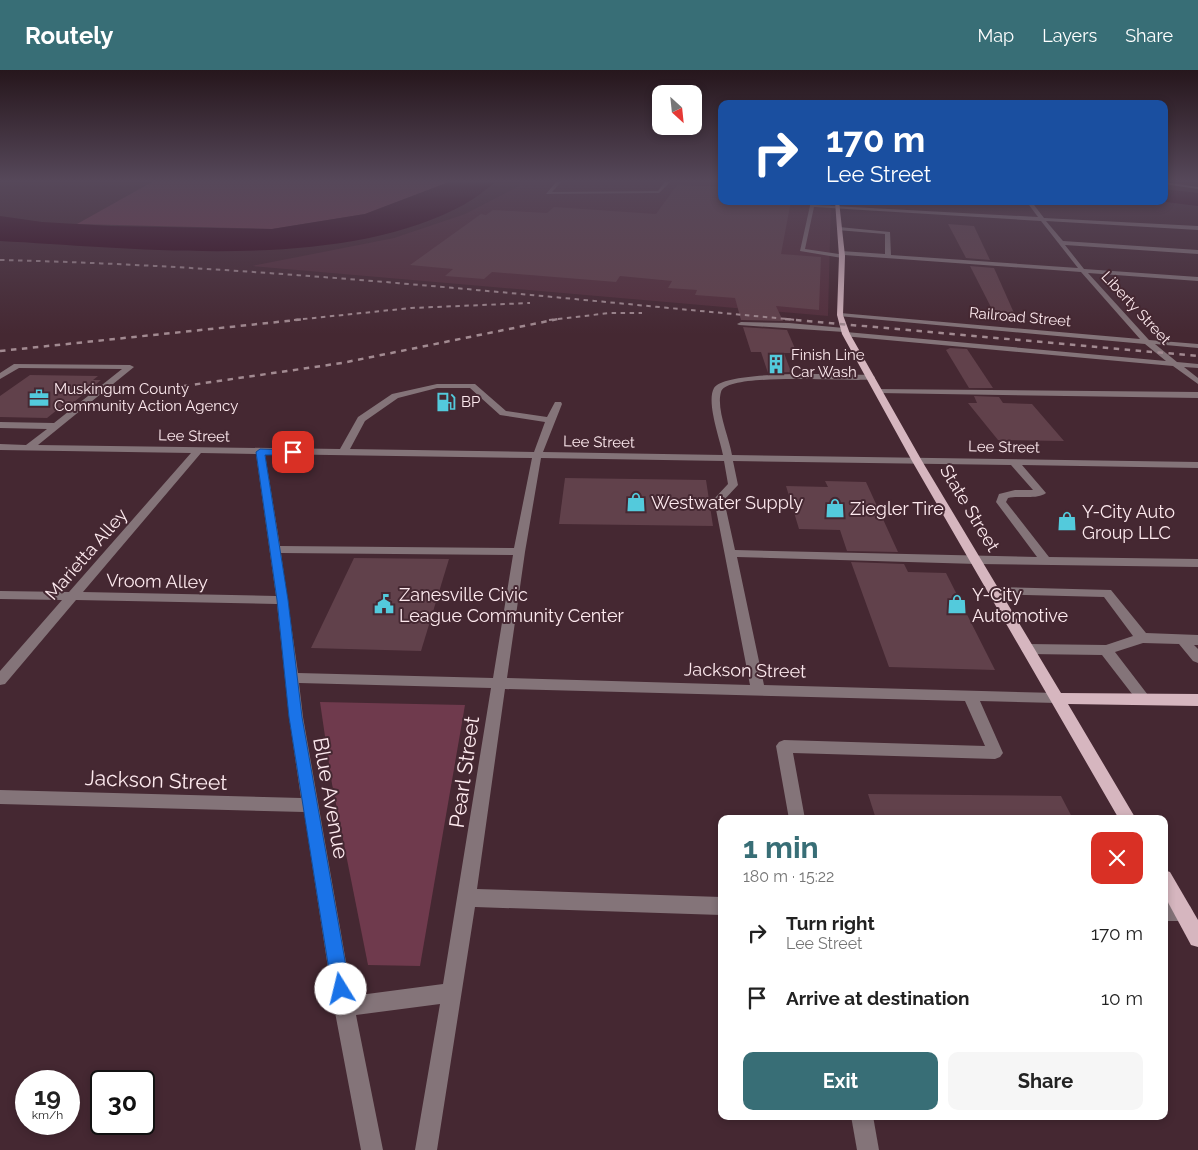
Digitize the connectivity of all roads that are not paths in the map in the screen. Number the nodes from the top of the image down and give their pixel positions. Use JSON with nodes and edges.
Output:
{"nodes":[{"id":1,"x":806,"y":232,"type":"edge"},
{"id":2,"x":839,"y":232,"type":"edge"},
{"id":3,"x":881,"y":232,"type":"edge"},
{"id":4,"x":1055,"y":232,"type":"edge"},
{"id":5,"x":1062,"y":242,"type":"junction"},
{"id":6,"x":1198,"y":252,"type":"edge"},
{"id":7,"x":842,"y":254,"type":"junction"},
{"id":8,"x":888,"y":256,"type":"junction"},
{"id":9,"x":1083,"y":271,"type":"junction"},
{"id":10,"x":1198,"y":279,"type":"edge"},
{"id":11,"x":840,"y":315,"type":"junction"},
{"id":12,"x":741,"y":324,"type":"dead end"},
{"id":13,"x":845,"y":332,"type":"junction"},
{"id":14,"x":1146,"y":341,"type":"junction"},
{"id":15,"x":1198,"y":346,"type":"edge"},
{"id":16,"x":1173,"y":364,"type":"junction"},
{"id":17,"x":1198,"y":366,"type":"edge"},
{"id":18,"x":0,"y":377,"type":"edge"},
{"id":19,"x":871,"y":377,"type":"junction"},
{"id":20,"x":1198,"y":382,"type":"edge"},
{"id":21,"x":878,"y":391,"type":"junction"},
{"id":22,"x":1198,"y":394,"type":"edge"},
{"id":23,"x":558,"y":404,"type":"dead end"},
{"id":24,"x":550,"y":420,"type":"junction"},
{"id":25,"x":0,"y":425,"type":"edge"},
{"id":26,"x":56,"y":426,"type":"junction"},
{"id":27,"x":0,"y":447,"type":"edge"},
{"id":28,"x":28,"y":448,"type":"junction"},
{"id":29,"x":198,"y":450,"type":"junction"},
{"id":30,"x":260,"y":452,"type":"junction"},
{"id":31,"x":343,"y":453,"type":"junction"},
{"id":32,"x":537,"y":456,"type":"junction"},
{"id":33,"x":729,"y":458,"type":"junction"},
{"id":34,"x":917,"y":461,"type":"junction"},
{"id":35,"x":1014,"y":462,"type":"junction"},
{"id":36,"x":1198,"y":465,"type":"edge"},
{"id":37,"x":275,"y":549,"type":"junction"},
{"id":38,"x":518,"y":552,"type":"junction"},
{"id":39,"x":730,"y":553,"type":"junction"},
{"id":40,"x":977,"y":560,"type":"junction"},
{"id":41,"x":1046,"y":561,"type":"junction"},
{"id":42,"x":1198,"y":563,"type":"edge"},
{"id":43,"x":995,"y":591,"type":"junction"},
{"id":44,"x":0,"y":595,"type":"edge"},
{"id":45,"x":72,"y":596,"type":"junction"},
{"id":46,"x":282,"y":600,"type":"junction"},
{"id":47,"x":1142,"y":638,"type":"junction"},
{"id":48,"x":1182,"y":639,"type":"junction"},
{"id":49,"x":1198,"y":640,"type":"edge"},
{"id":50,"x":1028,"y":649,"type":"junction"},
{"id":51,"x":1106,"y":650,"type":"junction"},
{"id":52,"x":1198,"y":658,"type":"edge"},
{"id":53,"x":292,"y":678,"type":"junction"},
{"id":54,"x":0,"y":680,"type":"edge"},
{"id":55,"x":498,"y":684,"type":"junction"},
{"id":56,"x":758,"y":690,"type":"junction"},
{"id":57,"x":970,"y":696,"type":"junction"},
{"id":58,"x":1057,"y":698,"type":"junction"},
{"id":59,"x":1144,"y":699,"type":"junction"},
{"id":60,"x":1198,"y":700,"type":"edge"},
{"id":61,"x":0,"y":797,"type":"edge"},
{"id":62,"x":311,"y":805,"type":"junction"},
{"id":63,"x":796,"y":815,"type":"edge"},
{"id":64,"x":1126,"y":815,"type":"edge"},
{"id":65,"x":1168,"y":885,"type":"edge"},
{"id":66,"x":467,"y":898,"type":"junction"},
{"id":67,"x":718,"y":906,"type":"edge"},
{"id":68,"x":1168,"y":912,"type":"edge"},
{"id":69,"x":1184,"y":912,"type":"junction"},
{"id":70,"x":1198,"y":938,"type":"edge"},
{"id":71,"x":451,"y":993,"type":"junction"},
{"id":72,"x":344,"y":1007,"type":"junction"},
{"id":73,"x":863,"y":1120,"type":"edge"},
{"id":74,"x":372,"y":1150,"type":"edge"},
{"id":75,"x":426,"y":1150,"type":"edge"},
{"id":76,"x":868,"y":1150,"type":"edge"}],
"edges":[{"from":1,"to":7,"type":"street"},
{"from":2,"to":7,"type":"main road","name":"State Street"},
{"from":3,"to":8,"type":"street"},
{"from":4,"to":5,"type":"street","name":"Liberty Street"},
{"from":5,"to":6,"type":"street"},
{"from":5,"to":9,"type":"street","name":"Liberty Street"},
{"from":7,"to":8,"type":"street"},
{"from":7,"to":11,"type":"main road","name":"State Street"},
{"from":8,"to":9,"type":"street"},
{"from":9,"to":10,"type":"street"},
{"from":9,"to":14,"type":"street","name":"Liberty Street"},
{"from":11,"to":13,"type":"main road","name":"State Street"},
{"from":11,"to":14,"type":"street","name":"Railroad Street"},
{"from":12,"to":13,"type":"street","name":"Railroad Street"},
{"from":13,"to":16,"type":"street","name":"Railroad Street"},
{"from":13,"to":19,"type":"main road","name":"State Street"},
{"from":14,"to":15,"type":"street","name":"Railroad Street"},
{"from":14,"to":16,"type":"street","name":"Liberty Street"},
{"from":16,"to":17,"type":"street","name":"Railroad Street"},
{"from":16,"to":20,"type":"street","name":"Liberty Street"},
{"from":18,"to":26,"type":"street"},
{"from":19,"to":21,"type":"main road","name":"State Street"},
{"from":19,"to":33,"type":"street"},
{"from":21,"to":22,"type":"street"},
{"from":21,"to":34,"type":"main road","name":"State Street"},
{"from":23,"to":24,"type":"street","name":"Pearl Street"},
{"from":24,"to":31,"type":"street"},
{"from":24,"to":32,"type":"street","name":"Pearl Street"},
{"from":25,"to":26,"type":"street"},
{"from":26,"to":28,"type":"street"},
{"from":27,"to":28,"type":"street","name":"Lee Street"},
{"from":28,"to":29,"type":"street","name":"Lee Street"},
{"from":29,"to":30,"type":"street","name":"Lee Street"},
{"from":29,"to":45,"type":"street","name":"Marietta Alley"},
{"from":30,"to":31,"type":"street","name":"Lee Street"},
{"from":30,"to":37,"type":"street","name":"Blue Avenue"},
{"from":31,"to":32,"type":"street","name":"Lee Street"},
{"from":32,"to":33,"type":"street","name":"Lee Street"},
{"from":32,"to":38,"type":"street","name":"Pearl Street"},
{"from":33,"to":34,"type":"street","name":"Lee Street"},
{"from":33,"to":39,"type":"street"},
{"from":34,"to":35,"type":"street","name":"Lee Street"},
{"from":34,"to":40,"type":"main road","name":"State Street"},
{"from":35,"to":36,"type":"street","name":"Lee Street"},
{"from":35,"to":41,"type":"street"},
{"from":37,"to":38,"type":"street"},
{"from":37,"to":46,"type":"street","name":"Blue Avenue"},
{"from":38,"to":55,"type":"street","name":"Pearl Street"},
{"from":39,"to":40,"type":"street"},
{"from":39,"to":56,"type":"street"},
{"from":40,"to":41,"type":"street"},
{"from":40,"to":43,"type":"main road","name":"State Street"},
{"from":41,"to":42,"type":"street"},
{"from":43,"to":47,"type":"street"},
{"from":43,"to":50,"type":"main road","name":"State Street"},
{"from":44,"to":45,"type":"street","name":"Vroom Alley"},
{"from":45,"to":46,"type":"street","name":"Vroom Alley"},
{"from":45,"to":54,"type":"street","name":"Marietta Alley"},
{"from":46,"to":53,"type":"street","name":"Blue Avenue"},
{"from":47,"to":48,"type":"street"},
{"from":47,"to":51,"type":"street"},
{"from":48,"to":49,"type":"street"},
{"from":48,"to":52,"type":"street"},
{"from":50,"to":51,"type":"street"},
{"from":50,"to":58,"type":"main road","name":"State Street"},
{"from":51,"to":59,"type":"street"},
{"from":53,"to":55,"type":"street","name":"Jackson Street"},
{"from":53,"to":62,"type":"street","name":"Blue Avenue"},
{"from":55,"to":56,"type":"street","name":"Jackson Street"},
{"from":55,"to":66,"type":"street","name":"Pearl Street"},
{"from":56,"to":57,"type":"street","name":"Jackson Street"},
{"from":57,"to":58,"type":"street","name":"Jackson Street"},
{"from":57,"to":63,"type":"street"},
{"from":58,"to":59,"type":"main road","name":"Jackson Street"},
{"from":58,"to":64,"type":"main road","name":"State Street"},
{"from":59,"to":60,"type":"main road","name":"Jackson Street"},
{"from":61,"to":62,"type":"street","name":"Jackson Street"},
{"from":62,"to":72,"type":"street","name":"Blue Avenue"},
{"from":65,"to":69,"type":"main road"},
{"from":66,"to":67,"type":"street"},
{"from":66,"to":71,"type":"street","name":"Pearl Street"},
{"from":68,"to":69,"type":"street"},
{"from":69,"to":70,"type":"main road"},
{"from":71,"to":72,"type":"street"},
{"from":71,"to":75,"type":"street","name":"Pearl Street"},
{"from":72,"to":74,"type":"street","name":"Blue Avenue"},
{"from":73,"to":76,"type":"street"}]}
